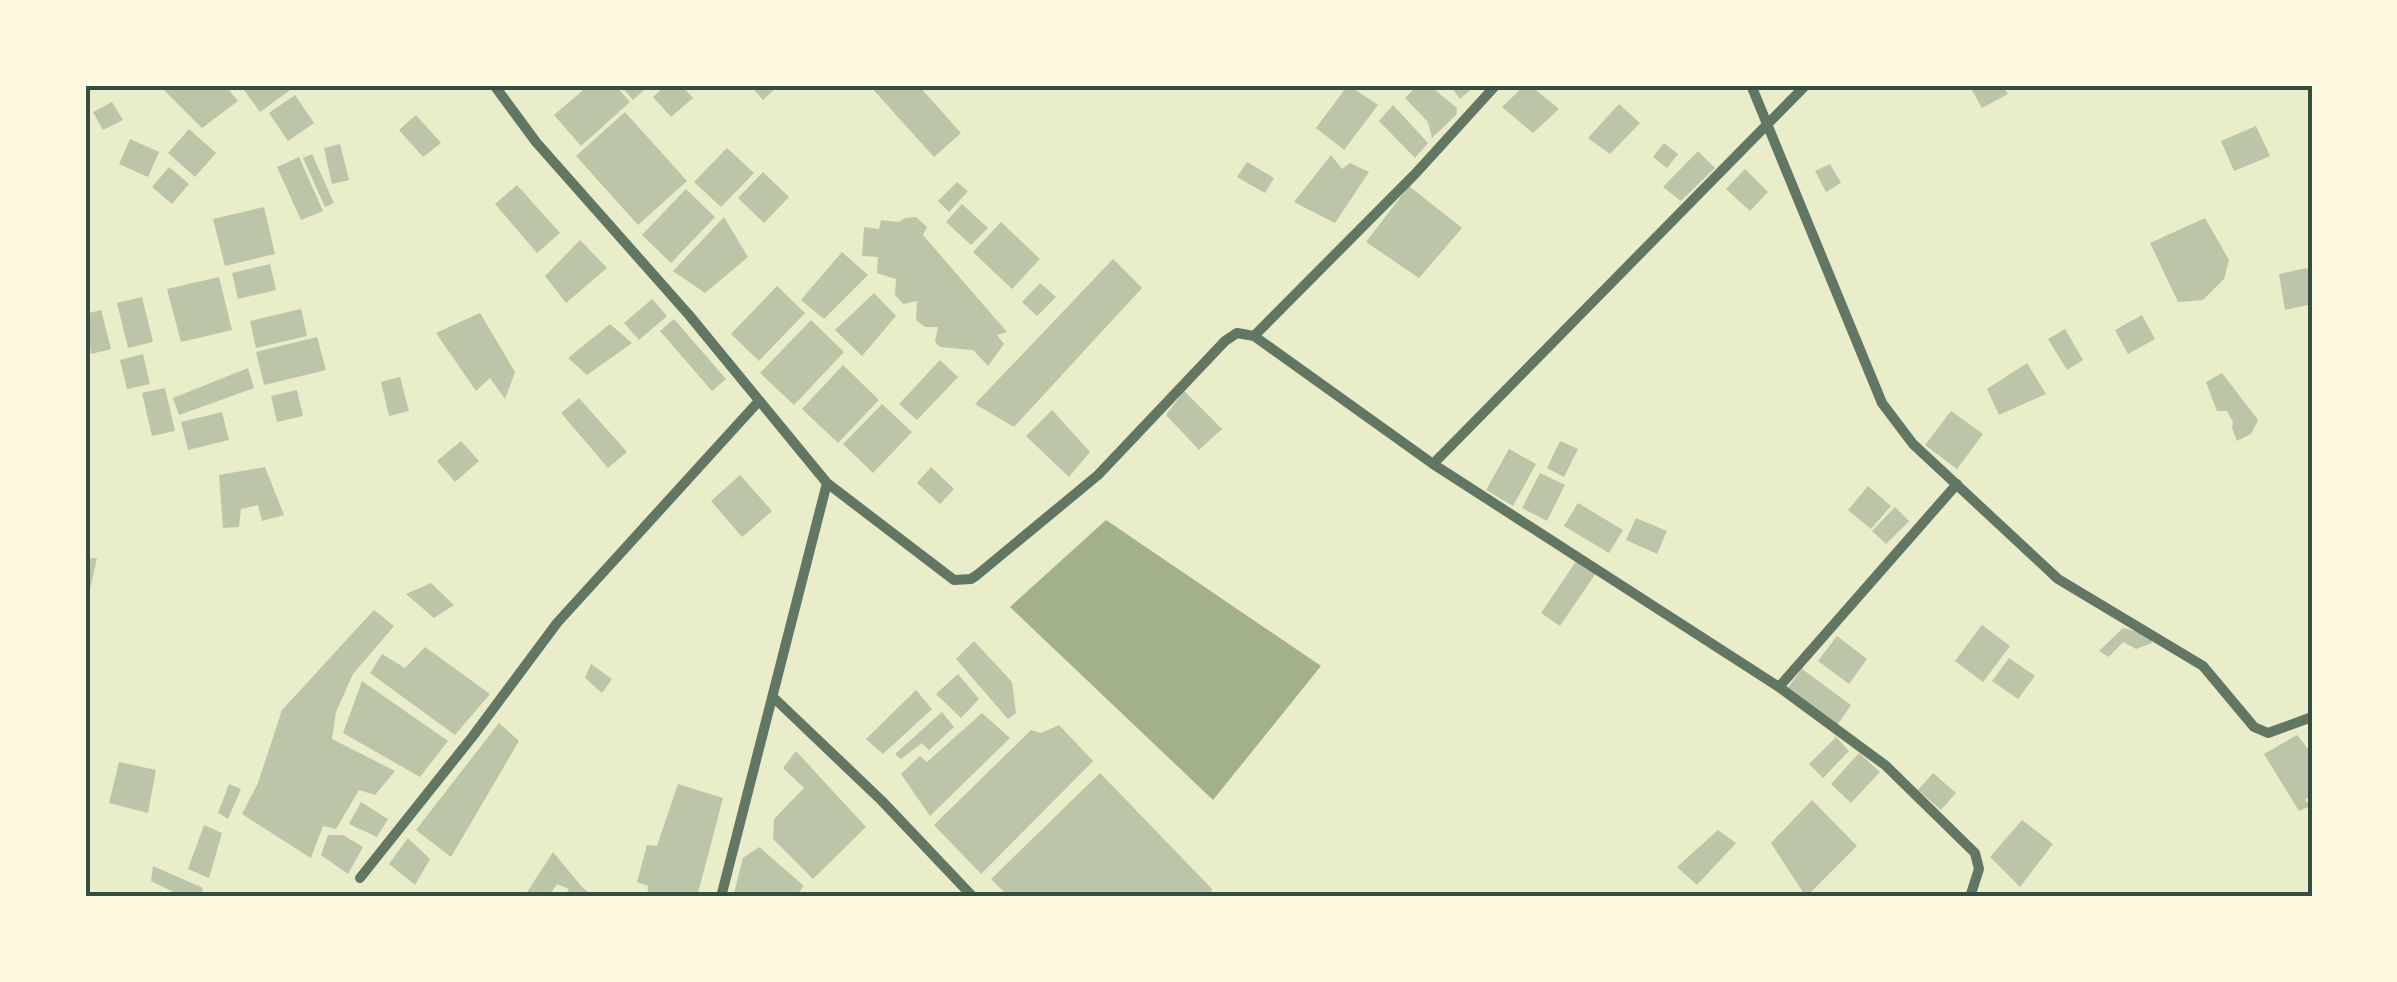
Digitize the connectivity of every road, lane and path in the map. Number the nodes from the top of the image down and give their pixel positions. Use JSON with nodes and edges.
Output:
{"nodes":[{"id":1,"x":494,"y":85,"type":"edge"},
{"id":2,"x":1496,"y":85,"type":"edge"},
{"id":3,"x":1751,"y":85,"type":"edge"},
{"id":4,"x":1806,"y":85,"type":"edge"},
{"id":5,"x":1768,"y":123,"type":"junction"},
{"id":6,"x":1254,"y":336,"type":"junction"},
{"id":7,"x":759,"y":400,"type":"junction"},
{"id":8,"x":1434,"y":464,"type":"junction"},
{"id":9,"x":827,"y":482,"type":"junction"},
{"id":10,"x":1956,"y":484,"type":"junction"},
{"id":11,"x":1779,"y":687,"type":"junction"},
{"id":12,"x":773,"y":696,"type":"junction"},
{"id":13,"x":2312,"y":717,"type":"edge"},
{"id":14,"x":360,"y":878,"type":"dead end"},
{"id":15,"x":721,"y":897,"type":"edge"},
{"id":16,"x":973,"y":897,"type":"edge"},
{"id":17,"x":1970,"y":897,"type":"edge"}],
"edges":[{"from":1,"to":7,"type":"street"},
{"from":2,"to":6,"type":"street"},
{"from":3,"to":5,"type":"street"},
{"from":4,"to":5,"type":"street"},
{"from":5,"to":8,"type":"street"},
{"from":5,"to":10,"type":"street"},
{"from":6,"to":8,"type":"street"},
{"from":6,"to":9,"type":"street"},
{"from":7,"to":9,"type":"street"},
{"from":7,"to":14,"type":"street"},
{"from":8,"to":11,"type":"street"},
{"from":9,"to":12,"type":"street"},
{"from":10,"to":11,"type":"street"},
{"from":10,"to":13,"type":"street"},
{"from":11,"to":17,"type":"street"},
{"from":12,"to":15,"type":"street"},
{"from":12,"to":16,"type":"street"}]}
